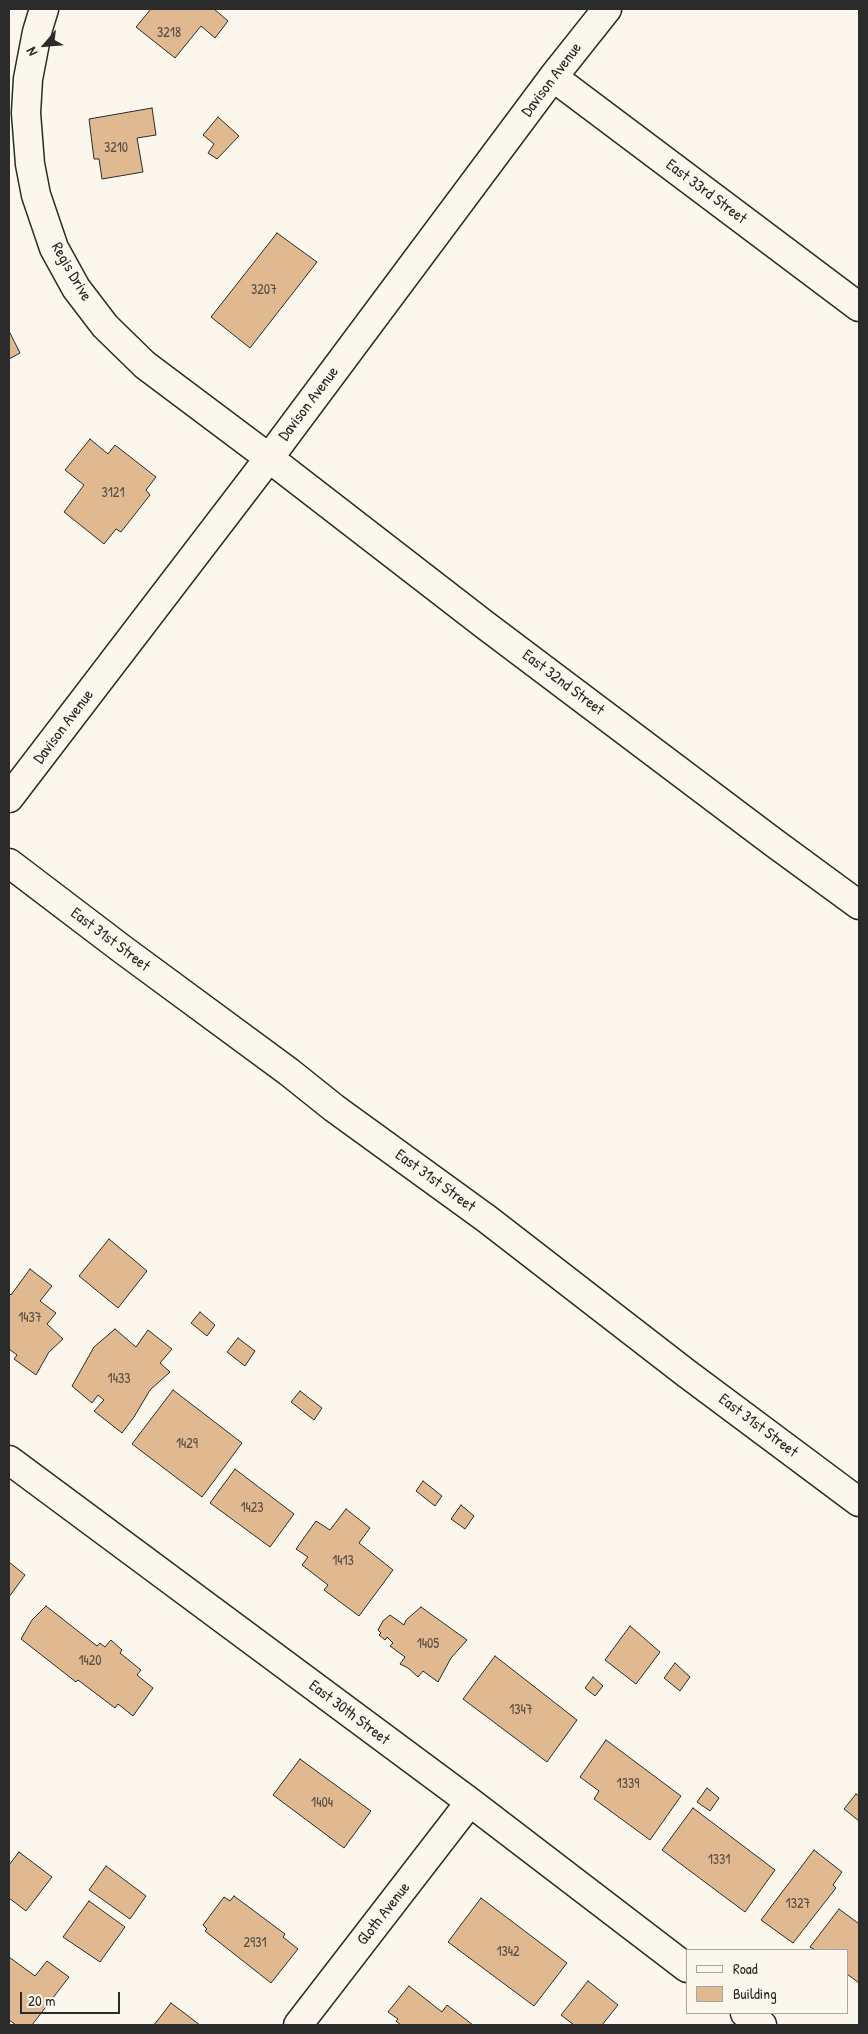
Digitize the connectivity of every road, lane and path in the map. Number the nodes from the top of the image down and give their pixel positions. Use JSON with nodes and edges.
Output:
{"nodes":[{"id":1,"x":44,"y":9,"type":"edge"},
{"id":2,"x":607,"y":9,"type":"edge"},
{"id":3,"x":553,"y":77,"type":"junction"},
{"id":4,"x":859,"y":307,"type":"edge"},
{"id":5,"x":269,"y":458,"type":"junction"},
{"id":6,"x":9,"y":798,"type":"edge"},
{"id":7,"x":9,"y":863,"type":"edge"},
{"id":8,"x":859,"y":905,"type":"edge"},
{"id":9,"x":9,"y":1460,"type":"edge"},
{"id":10,"x":859,"y":1502,"type":"edge"},
{"id":11,"x":470,"y":1802,"type":"junction"},
{"id":12,"x":686,"y":1967,"type":"edge"},
{"id":13,"x":746,"y":2014,"type":"edge"},
{"id":14,"x":298,"y":2025,"type":"edge"},
{"id":15,"x":762,"y":2025,"type":"edge"}],
"edges":[{"from":1,"to":5,"type":"street","name":"Regis Drive"},
{"from":2,"to":3,"type":"street","name":"Davison Avenue"},
{"from":3,"to":4,"type":"street","name":"East 33rd Street"},
{"from":3,"to":5,"type":"street","name":"Davison Avenue"},
{"from":5,"to":6,"type":"street","name":"Davison Avenue"},
{"from":5,"to":8,"type":"street","name":"East 32nd Street"},
{"from":7,"to":10,"type":"street","name":"East 31st Street"},
{"from":9,"to":11,"type":"street","name":"East 30th Street"},
{"from":11,"to":12,"type":"street","name":"East 30th Street"},
{"from":11,"to":14,"type":"street","name":"Gloth Avenue"},
{"from":13,"to":15,"type":"street"}]}
